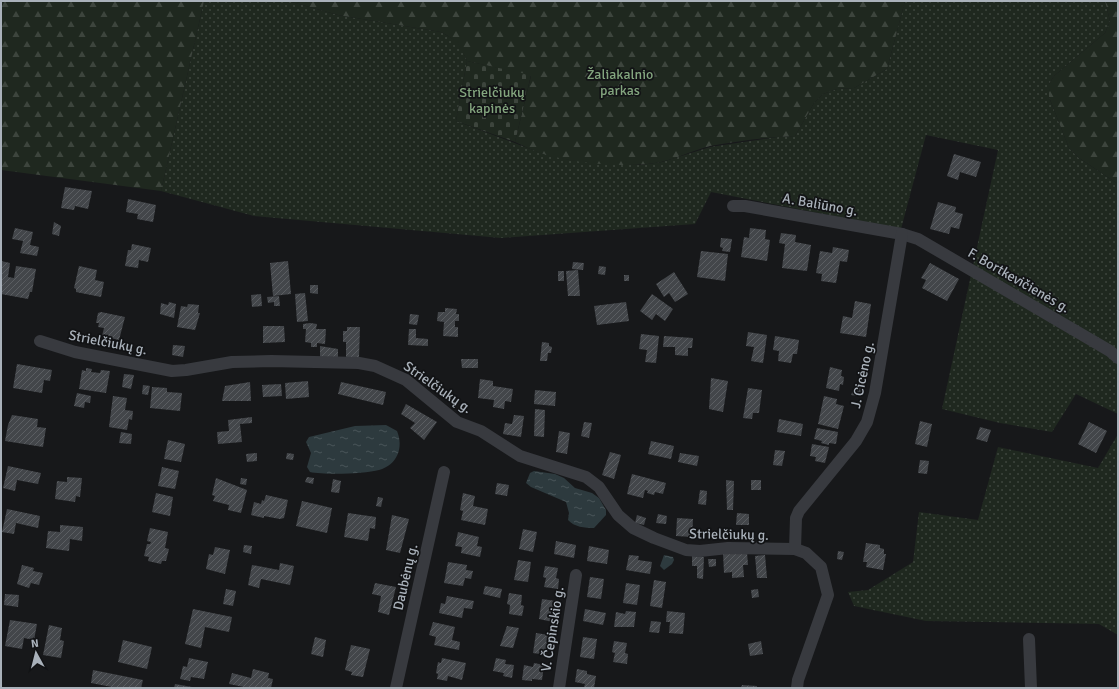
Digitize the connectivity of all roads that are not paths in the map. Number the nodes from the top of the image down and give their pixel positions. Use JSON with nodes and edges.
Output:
{"nodes":[{"id":1,"x":733,"y":206,"type":"dead end"},
{"id":2,"x":902,"y":234,"type":"junction"},
{"id":3,"x":40,"y":341,"type":"dead end"},
{"id":4,"x":1118,"y":358,"type":"edge"},
{"id":5,"x":444,"y":472,"type":"dead end"},
{"id":6,"x":795,"y":549,"type":"junction"},
{"id":7,"x":576,"y":575,"type":"dead end"},
{"id":8,"x":1029,"y":639,"type":"dead end"},
{"id":9,"x":396,"y":688,"type":"edge"},
{"id":10,"x":559,"y":688,"type":"edge"},
{"id":11,"x":797,"y":688,"type":"edge"},
{"id":12,"x":1031,"y":688,"type":"edge"}],
"edges":[{"from":1,"to":2,"type":"street","name":"A. Baliūno g."},
{"from":2,"to":4,"type":"street","name":"F. Bortkevičienės g."},
{"from":2,"to":6,"type":"street","name":"J. Cicėno g."},
{"from":3,"to":6,"type":"street","name":"Strielčiukų g."},
{"from":5,"to":9,"type":"street","name":"Daubėnų g."},
{"from":6,"to":11,"type":"street"},
{"from":7,"to":10,"type":"street","name":"V. Čepinskio g."},
{"from":8,"to":12,"type":"street"}]}
